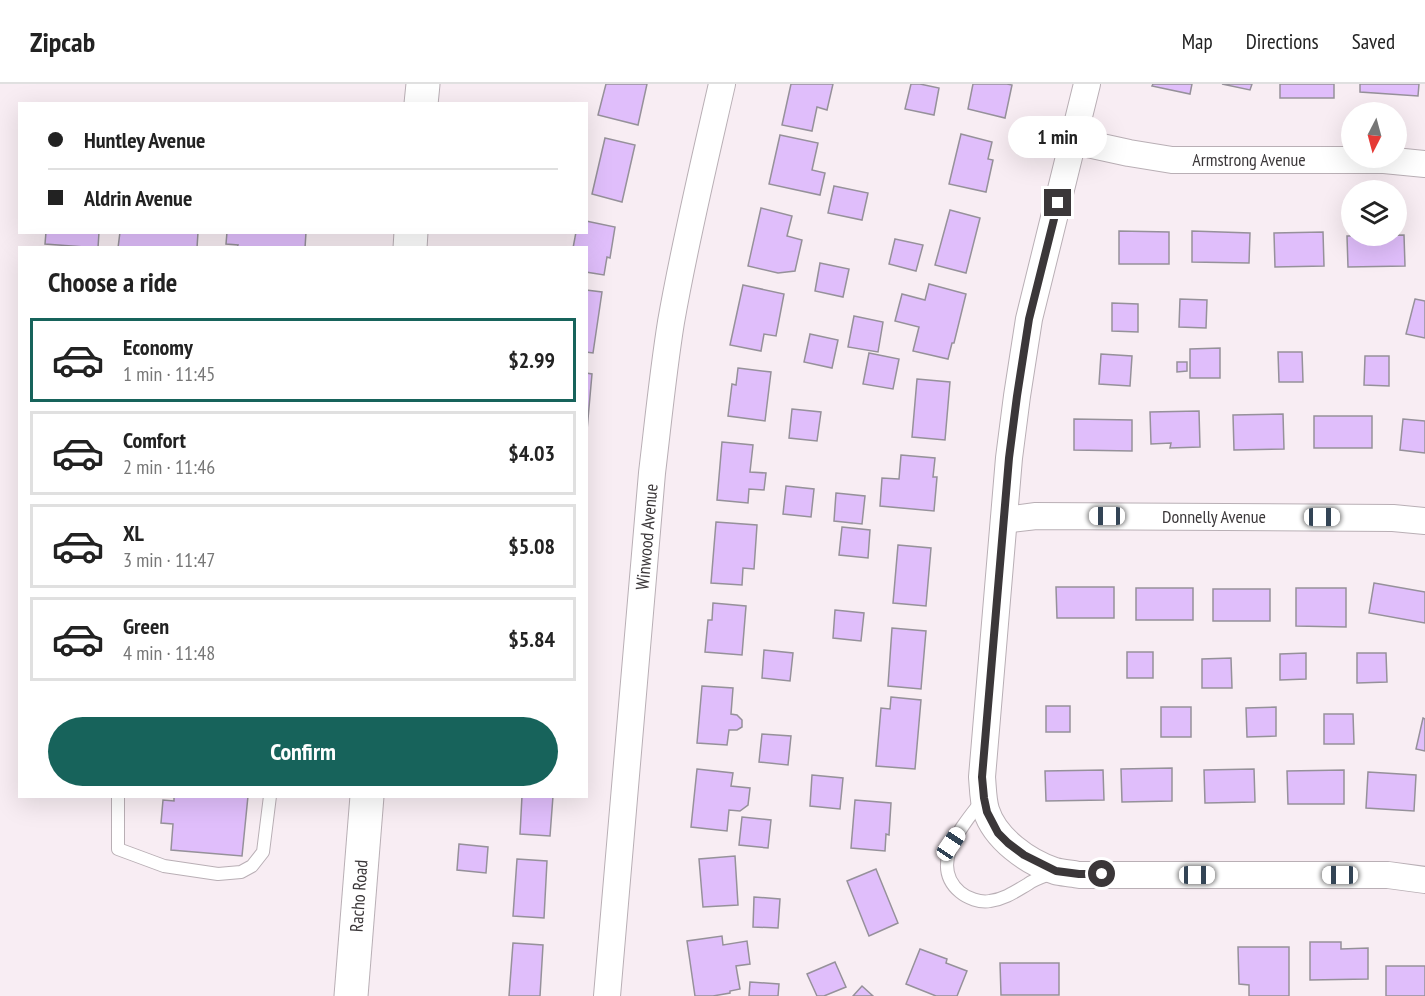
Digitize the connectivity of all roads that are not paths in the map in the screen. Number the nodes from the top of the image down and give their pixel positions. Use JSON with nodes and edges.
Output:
{"nodes":[{"id":1,"x":423,"y":84,"type":"edge"},
{"id":2,"x":722,"y":84,"type":"edge"},
{"id":3,"x":1087,"y":84,"type":"edge"},
{"id":4,"x":422,"y":102,"type":"edge"},
{"id":5,"x":1074,"y":141,"type":"junction"},
{"id":6,"x":1425,"y":164,"type":"edge"},
{"id":7,"x":1004,"y":520,"type":"junction"},
{"id":8,"x":1425,"y":521,"type":"edge"},
{"id":9,"x":118,"y":798,"type":"edge"},
{"id":10,"x":270,"y":798,"type":"edge"},
{"id":11,"x":367,"y":798,"type":"edge"},
{"id":12,"x":984,"y":798,"type":"junction"},
{"id":13,"x":1056,"y":871,"type":"junction"},
{"id":14,"x":1425,"y":880,"type":"edge"},
{"id":15,"x":351,"y":996,"type":"edge"},
{"id":16,"x":607,"y":996,"type":"edge"}],
"edges":[{"from":1,"to":4,"type":"street"},
{"from":2,"to":16,"type":"street","name":"Winwood Avenue"},
{"from":3,"to":5,"type":"street"},
{"from":5,"to":6,"type":"street","name":"Armstrong Avenue"},
{"from":5,"to":7,"type":"street"},
{"from":7,"to":8,"type":"street","name":"Donnelly Avenue"},
{"from":7,"to":12,"type":"street"},
{"from":9,"to":10,"type":"lane"},
{"from":11,"to":15,"type":"street","name":"Racho Road"},
{"from":12,"to":13,"type":"street"},
{"from":12,"to":13,"type":"lane"},
{"from":13,"to":14,"type":"street"}]}
